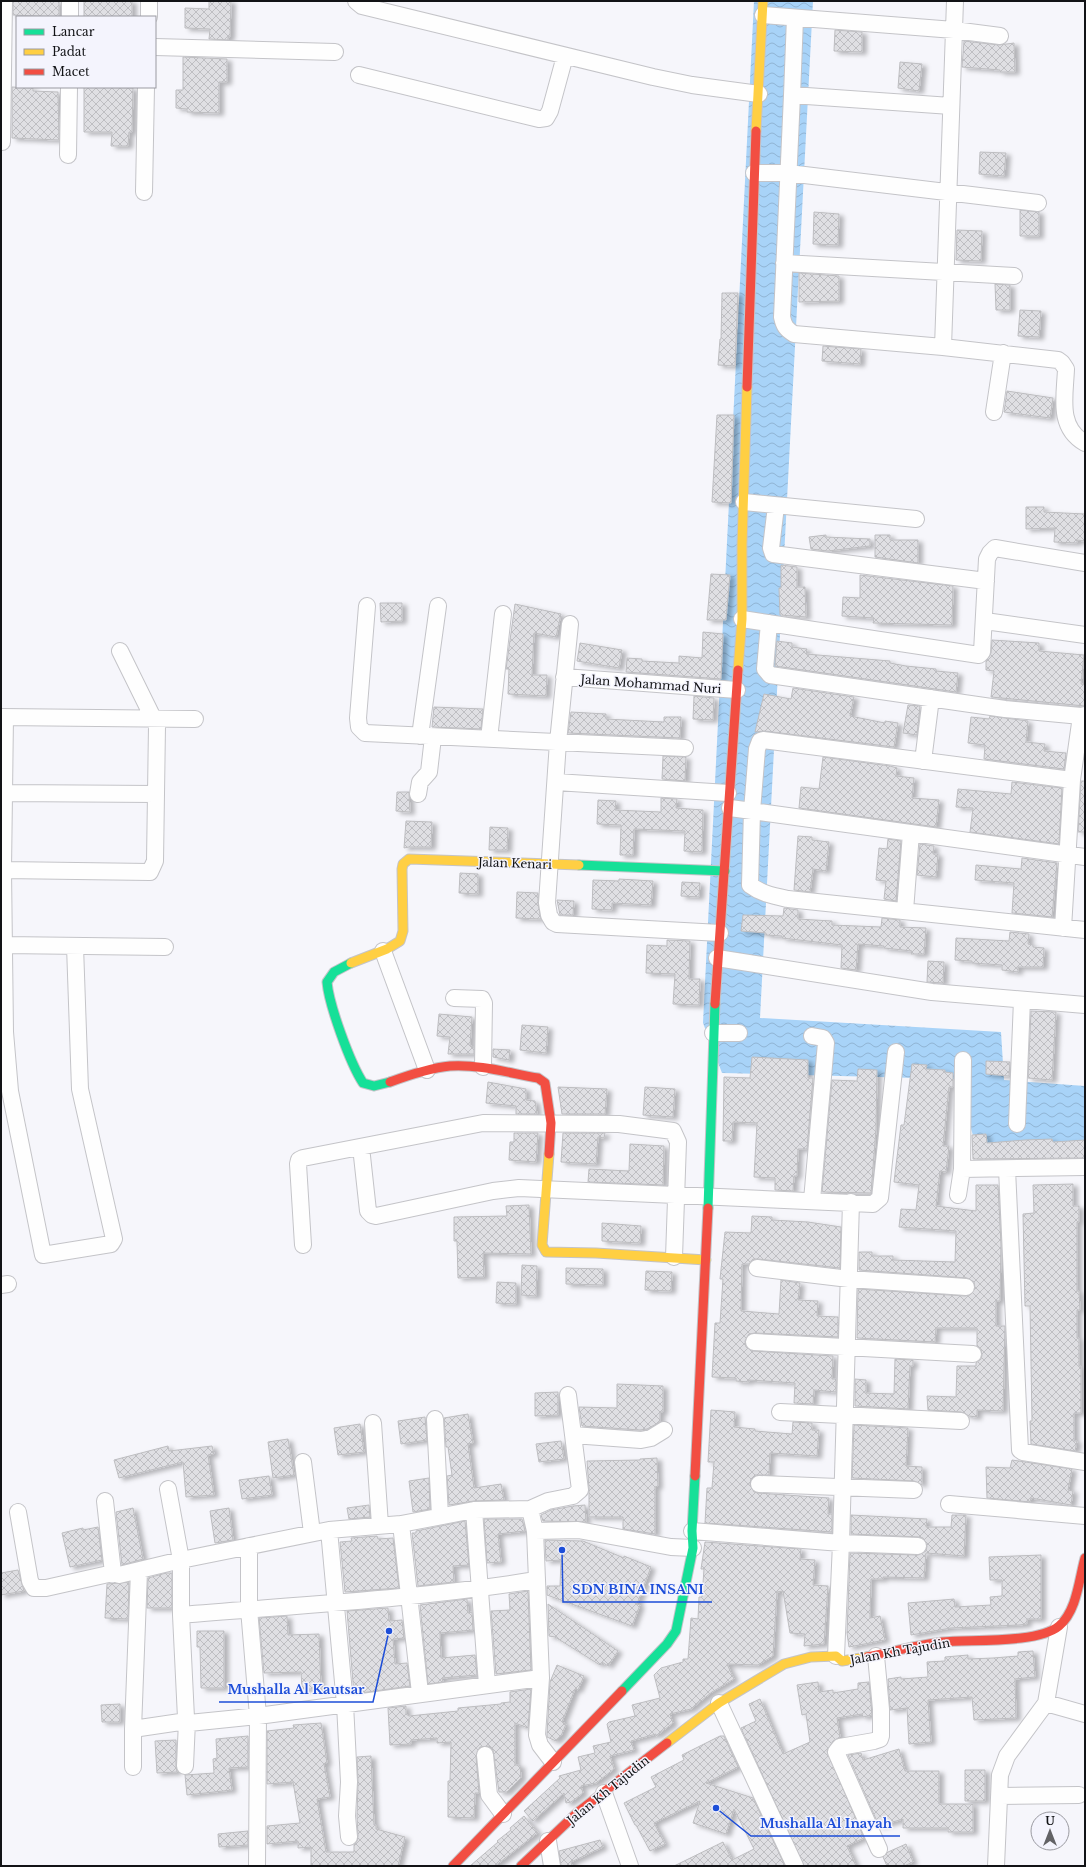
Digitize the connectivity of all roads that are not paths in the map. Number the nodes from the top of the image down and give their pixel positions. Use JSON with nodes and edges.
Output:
{"nodes":[{"id":1,"x":4,"y":1,"type":"edge"},
{"id":2,"x":70,"y":1,"type":"edge"},
{"id":3,"x":149,"y":1,"type":"edge"},
{"id":4,"x":356,"y":1,"type":"edge"},
{"id":5,"x":955,"y":1,"type":"edge"},
{"id":6,"x":764,"y":11,"type":"edge"},
{"id":7,"x":70,"y":16,"type":"edge"},
{"id":8,"x":149,"y":16,"type":"edge"},
{"id":9,"x":793,"y":18,"type":"junction"},
{"id":10,"x":954,"y":30,"type":"junction"},
{"id":11,"x":1000,"y":36,"type":"dead end"},
{"id":12,"x":156,"y":47,"type":"edge"},
{"id":13,"x":335,"y":52,"type":"dead end"},
{"id":14,"x":565,"y":56,"type":"junction"},
{"id":15,"x":359,"y":75,"type":"dead end"},
{"id":16,"x":69,"y":88,"type":"edge"},
{"id":17,"x":146,"y":88,"type":"edge"},
{"id":18,"x":759,"y":94,"type":"junction"},
{"id":19,"x":792,"y":95,"type":"junction"},
{"id":20,"x":951,"y":106,"type":"junction"},
{"id":21,"x":2,"y":142,"type":"edge"},
{"id":22,"x":68,"y":155,"type":"dead end"},
{"id":23,"x":761,"y":173,"type":"junction"},
{"id":24,"x":786,"y":173,"type":"junction"},
{"id":25,"x":144,"y":192,"type":"dead end"},
{"id":26,"x":948,"y":193,"type":"junction"},
{"id":27,"x":1038,"y":203,"type":"dead end"},
{"id":28,"x":784,"y":262,"type":"junction"},
{"id":29,"x":945,"y":273,"type":"junction"},
{"id":30,"x":1014,"y":276,"type":"dead end"},
{"id":31,"x":943,"y":346,"type":"junction"},
{"id":32,"x":1003,"y":353,"type":"junction"},
{"id":33,"x":994,"y":412,"type":"dead end"},
{"id":34,"x":1085,"y":442,"type":"edge"},
{"id":35,"x":748,"y":502,"type":"junction"},
{"id":36,"x":773,"y":505,"type":"junction"},
{"id":37,"x":916,"y":519,"type":"dead end"},
{"id":38,"x":1085,"y":563,"type":"edge"},
{"id":39,"x":986,"y":581,"type":"junction"},
{"id":40,"x":367,"y":606,"type":"dead end"},
{"id":41,"x":438,"y":606,"type":"dead end"},
{"id":42,"x":503,"y":614,"type":"dead end"},
{"id":43,"x":755,"y":621,"type":"junction"},
{"id":44,"x":985,"y":621,"type":"junction"},
{"id":45,"x":570,"y":624,"type":"dead end"},
{"id":46,"x":1085,"y":635,"type":"edge"},
{"id":47,"x":120,"y":651,"type":"dead end"},
{"id":48,"x":564,"y":677,"type":"junction"},
{"id":49,"x":737,"y":690,"type":"junction"},
{"id":50,"x":931,"y":698,"type":"junction"},
{"id":51,"x":1083,"y":716,"type":"edge"},
{"id":52,"x":3,"y":717,"type":"edge"},
{"id":53,"x":154,"y":719,"type":"junction"},
{"id":54,"x":195,"y":719,"type":"dead end"},
{"id":55,"x":427,"y":736,"type":"junction"},
{"id":56,"x":489,"y":739,"type":"junction"},
{"id":57,"x":558,"y":742,"type":"junction"},
{"id":58,"x":684,"y":748,"type":"dead end"},
{"id":59,"x":923,"y":761,"type":"junction"},
{"id":60,"x":1072,"y":780,"type":"junction"},
{"id":61,"x":556,"y":782,"type":"junction"},
{"id":62,"x":4,"y":793,"type":"junction"},
{"id":63,"x":156,"y":794,"type":"junction"},
{"id":64,"x":418,"y":794,"type":"dead end"},
{"id":65,"x":729,"y":803,"type":"junction"},
{"id":66,"x":750,"y":811,"type":"junction"},
{"id":67,"x":912,"y":833,"type":"junction"},
{"id":68,"x":1067,"y":855,"type":"junction"},
{"id":69,"x":1085,"y":857,"type":"edge"},
{"id":70,"x":551,"y":865,"type":"junction"},
{"id":71,"x":3,"y":870,"type":"junction"},
{"id":72,"x":725,"y":871,"type":"junction"},
{"id":73,"x":905,"y":911,"type":"junction"},
{"id":74,"x":1063,"y":928,"type":"junction"},
{"id":75,"x":1085,"y":930,"type":"edge"},
{"id":76,"x":720,"y":933,"type":"junction"},
{"id":77,"x":4,"y":946,"type":"junction"},
{"id":78,"x":75,"y":946,"type":"junction"},
{"id":79,"x":165,"y":947,"type":"dead end"},
{"id":80,"x":383,"y":951,"type":"junction"},
{"id":81,"x":727,"y":960,"type":"junction"},
{"id":82,"x":454,"y":998,"type":"dead end"},
{"id":83,"x":1022,"y":1000,"type":"junction"},
{"id":84,"x":1085,"y":1005,"type":"edge"},
{"id":85,"x":821,"y":1043,"type":"dead end"},
{"id":86,"x":896,"y":1052,"type":"dead end"},
{"id":87,"x":963,"y":1060,"type":"dead end"},
{"id":88,"x":483,"y":1067,"type":"junction"},
{"id":89,"x":427,"y":1070,"type":"junction"},
{"id":90,"x":551,"y":1123,"type":"junction"},
{"id":91,"x":1018,"y":1124,"type":"dead end"},
{"id":92,"x":361,"y":1146,"type":"junction"},
{"id":93,"x":1085,"y":1167,"type":"edge"},
{"id":94,"x":962,"y":1169,"type":"junction"},
{"id":95,"x":1007,"y":1169,"type":"junction"},
{"id":96,"x":547,"y":1189,"type":"junction"},
{"id":97,"x":676,"y":1194,"type":"junction"},
{"id":98,"x":958,"y":1195,"type":"dead end"},
{"id":99,"x":709,"y":1196,"type":"junction"},
{"id":100,"x":812,"y":1200,"type":"junction"},
{"id":101,"x":851,"y":1202,"type":"junction"},
{"id":102,"x":302,"y":1245,"type":"dead end"},
{"id":103,"x":674,"y":1257,"type":"junction"},
{"id":104,"x":706,"y":1260,"type":"junction"},
{"id":105,"x":757,"y":1268,"type":"dead end"},
{"id":106,"x":849,"y":1279,"type":"junction"},
{"id":107,"x":966,"y":1287,"type":"dead end"},
{"id":108,"x":754,"y":1342,"type":"dead end"},
{"id":109,"x":847,"y":1347,"type":"junction"},
{"id":110,"x":973,"y":1354,"type":"dead end"},
{"id":111,"x":568,"y":1396,"type":"dead end"},
{"id":112,"x":780,"y":1412,"type":"dead end"},
{"id":113,"x":845,"y":1416,"type":"junction"},
{"id":114,"x":435,"y":1419,"type":"dead end"},
{"id":115,"x":961,"y":1421,"type":"dead end"},
{"id":116,"x":373,"y":1423,"type":"dead end"},
{"id":117,"x":664,"y":1430,"type":"dead end"},
{"id":118,"x":573,"y":1435,"type":"junction"},
{"id":119,"x":303,"y":1462,"type":"dead end"},
{"id":120,"x":1085,"y":1462,"type":"edge"},
{"id":121,"x":759,"y":1484,"type":"dead end"},
{"id":122,"x":843,"y":1487,"type":"junction"},
{"id":123,"x":168,"y":1489,"type":"dead end"},
{"id":124,"x":914,"y":1490,"type":"dead end"},
{"id":125,"x":105,"y":1501,"type":"dead end"},
{"id":126,"x":949,"y":1504,"type":"dead end"},
{"id":127,"x":530,"y":1509,"type":"junction"},
{"id":128,"x":474,"y":1510,"type":"junction"},
{"id":129,"x":18,"y":1512,"type":"dead end"},
{"id":130,"x":440,"y":1516,"type":"junction"},
{"id":131,"x":1085,"y":1516,"type":"edge"},
{"id":132,"x":401,"y":1524,"type":"junction"},
{"id":133,"x":380,"y":1525,"type":"junction"},
{"id":134,"x":329,"y":1530,"type":"junction"},
{"id":135,"x":535,"y":1531,"type":"junction"},
{"id":136,"x":692,"y":1531,"type":"junction"},
{"id":137,"x":312,"y":1533,"type":"junction"},
{"id":138,"x":841,"y":1543,"type":"junction"},
{"id":139,"x":249,"y":1546,"type":"junction"},
{"id":140,"x":918,"y":1546,"type":"dead end"},
{"id":141,"x":691,"y":1548,"type":"junction"},
{"id":142,"x":1085,"y":1558,"type":"edge"},
{"id":143,"x":181,"y":1560,"type":"junction"},
{"id":144,"x":139,"y":1571,"type":"junction"},
{"id":145,"x":113,"y":1573,"type":"junction"},
{"id":146,"x":536,"y":1580,"type":"junction"},
{"id":147,"x":480,"y":1589,"type":"junction"},
{"id":148,"x":408,"y":1596,"type":"junction"},
{"id":149,"x":336,"y":1601,"type":"junction"},
{"id":150,"x":249,"y":1609,"type":"junction"},
{"id":151,"x":181,"y":1615,"type":"junction"},
{"id":152,"x":1059,"y":1626,"type":"junction"},
{"id":153,"x":836,"y":1656,"type":"junction"},
{"id":154,"x":876,"y":1656,"type":"junction"},
{"id":155,"x":541,"y":1678,"type":"junction"},
{"id":156,"x":487,"y":1685,"type":"junction"},
{"id":157,"x":420,"y":1694,"type":"junction"},
{"id":158,"x":719,"y":1703,"type":"junction"},
{"id":159,"x":345,"y":1704,"type":"junction"},
{"id":160,"x":1046,"y":1704,"type":"junction"},
{"id":161,"x":1085,"y":1714,"type":"edge"},
{"id":162,"x":258,"y":1716,"type":"junction"},
{"id":163,"x":187,"y":1721,"type":"junction"},
{"id":164,"x":133,"y":1729,"type":"junction"},
{"id":165,"x":547,"y":1754,"type":"junction"},
{"id":166,"x":485,"y":1755,"type":"dead end"},
{"id":167,"x":185,"y":1766,"type":"dead end"},
{"id":168,"x":133,"y":1767,"type":"dead end"},
{"id":169,"x":604,"y":1793,"type":"junction"},
{"id":170,"x":1079,"y":1795,"type":"dead end"},
{"id":171,"x":1000,"y":1796,"type":"junction"},
{"id":172,"x":498,"y":1808,"type":"junction"},
{"id":173,"x":349,"y":1837,"type":"dead end"},
{"id":174,"x":548,"y":1841,"type":"junction"},
{"id":175,"x":880,"y":1849,"type":"dead end"},
{"id":176,"x":257,"y":1866,"type":"edge"},
{"id":177,"x":453,"y":1866,"type":"edge"},
{"id":178,"x":521,"y":1866,"type":"edge"},
{"id":179,"x":552,"y":1866,"type":"edge"},
{"id":180,"x":630,"y":1866,"type":"edge"},
{"id":181,"x":795,"y":1866,"type":"edge"},
{"id":182,"x":996,"y":1866,"type":"edge"}],
"edges":[{"from":1,"to":21,"type":"street"},
{"from":2,"to":7,"type":"street"},
{"from":3,"to":8,"type":"street"},
{"from":4,"to":14,"type":"street"},
{"from":5,"to":10,"type":"street"},
{"from":6,"to":9,"type":"street"},
{"from":6,"to":18,"type":"street"},
{"from":9,"to":10,"type":"street"},
{"from":9,"to":19,"type":"street"},
{"from":10,"to":11,"type":"street"},
{"from":10,"to":20,"type":"street"},
{"from":12,"to":13,"type":"street"},
{"from":14,"to":15,"type":"street"},
{"from":14,"to":18,"type":"street"},
{"from":16,"to":22,"type":"street"},
{"from":17,"to":25,"type":"street"},
{"from":18,"to":23,"type":"street"},
{"from":19,"to":20,"type":"street"},
{"from":19,"to":24,"type":"street"},
{"from":20,"to":26,"type":"street"},
{"from":23,"to":24,"type":"street"},
{"from":23,"to":35,"type":"street"},
{"from":24,"to":26,"type":"street"},
{"from":24,"to":28,"type":"street"},
{"from":26,"to":27,"type":"street"},
{"from":26,"to":29,"type":"street"},
{"from":28,"to":29,"type":"street"},
{"from":28,"to":31,"type":"street"},
{"from":29,"to":30,"type":"street"},
{"from":29,"to":31,"type":"street"},
{"from":31,"to":32,"type":"street"},
{"from":32,"to":33,"type":"street"},
{"from":32,"to":34,"type":"street"},
{"from":35,"to":36,"type":"street"},
{"from":35,"to":43,"type":"street"},
{"from":36,"to":37,"type":"street"},
{"from":36,"to":39,"type":"street"},
{"from":38,"to":39,"type":"street"},
{"from":39,"to":44,"type":"street"},
{"from":40,"to":55,"type":"street"},
{"from":41,"to":55,"type":"street"},
{"from":42,"to":56,"type":"street"},
{"from":43,"to":44,"type":"street"},
{"from":43,"to":49,"type":"street"},
{"from":43,"to":50,"type":"street"},
{"from":44,"to":46,"type":"street"},
{"from":45,"to":48,"type":"street"},
{"from":47,"to":53,"type":"street"},
{"from":48,"to":49,"type":"street","name":"Jalan Mohammad Nuri"},
{"from":48,"to":57,"type":"street"},
{"from":49,"to":65,"type":"street"},
{"from":50,"to":51,"type":"street"},
{"from":50,"to":59,"type":"street"},
{"from":51,"to":60,"type":"street"},
{"from":52,"to":53,"type":"street"},
{"from":52,"to":62,"type":"street"},
{"from":53,"to":54,"type":"street"},
{"from":53,"to":63,"type":"street"},
{"from":55,"to":56,"type":"street"},
{"from":55,"to":64,"type":"street"},
{"from":56,"to":57,"type":"street"},
{"from":57,"to":58,"type":"street"},
{"from":57,"to":61,"type":"street"},
{"from":59,"to":60,"type":"street"},
{"from":59,"to":66,"type":"street"},
{"from":60,"to":68,"type":"street"},
{"from":61,"to":65,"type":"street"},
{"from":61,"to":70,"type":"street"},
{"from":62,"to":63,"type":"street"},
{"from":62,"to":71,"type":"street"},
{"from":63,"to":71,"type":"street"},
{"from":65,"to":66,"type":"street"},
{"from":65,"to":72,"type":"street"},
{"from":66,"to":67,"type":"street"},
{"from":66,"to":73,"type":"street"},
{"from":67,"to":68,"type":"street"},
{"from":67,"to":73,"type":"street"},
{"from":68,"to":69,"type":"street"},
{"from":68,"to":74,"type":"street"},
{"from":70,"to":72,"type":"street","name":"Jalan Kenari"},
{"from":70,"to":76,"type":"street"},
{"from":70,"to":80,"type":"street","name":"Jalan Kenari"},
{"from":71,"to":77,"type":"street"},
{"from":72,"to":76,"type":"street"},
{"from":73,"to":74,"type":"street"},
{"from":74,"to":75,"type":"street"},
{"from":76,"to":81,"type":"street"},
{"from":77,"to":78,"type":"street"},
{"from":77,"to":78,"type":"street"},
{"from":78,"to":79,"type":"street"},
{"from":80,"to":89,"type":"street"},
{"from":80,"to":89,"type":"street"},
{"from":81,"to":83,"type":"street"},
{"from":81,"to":99,"type":"street"},
{"from":82,"to":88,"type":"street"},
{"from":83,"to":84,"type":"street"},
{"from":83,"to":91,"type":"street"},
{"from":85,"to":100,"type":"street"},
{"from":86,"to":101,"type":"street"},
{"from":87,"to":94,"type":"street"},
{"from":88,"to":89,"type":"street"},
{"from":88,"to":90,"type":"street"},
{"from":90,"to":92,"type":"street"},
{"from":90,"to":96,"type":"street"},
{"from":90,"to":97,"type":"street"},
{"from":92,"to":96,"type":"street"},
{"from":92,"to":102,"type":"street"},
{"from":93,"to":95,"type":"street"},
{"from":94,"to":95,"type":"street"},
{"from":94,"to":98,"type":"street"},
{"from":95,"to":120,"type":"street"},
{"from":96,"to":97,"type":"street"},
{"from":96,"to":103,"type":"street"},
{"from":97,"to":99,"type":"street"},
{"from":97,"to":103,"type":"street"},
{"from":99,"to":100,"type":"street"},
{"from":99,"to":104,"type":"street"},
{"from":100,"to":101,"type":"street"},
{"from":101,"to":106,"type":"street"},
{"from":103,"to":104,"type":"street"},
{"from":104,"to":136,"type":"street"},
{"from":105,"to":106,"type":"street"},
{"from":106,"to":107,"type":"street"},
{"from":106,"to":109,"type":"street"},
{"from":108,"to":109,"type":"street"},
{"from":109,"to":110,"type":"street"},
{"from":109,"to":113,"type":"street"},
{"from":111,"to":118,"type":"street"},
{"from":112,"to":113,"type":"street"},
{"from":113,"to":115,"type":"street"},
{"from":113,"to":122,"type":"street"},
{"from":114,"to":130,"type":"street"},
{"from":116,"to":133,"type":"street"},
{"from":117,"to":118,"type":"street"},
{"from":118,"to":127,"type":"street"},
{"from":119,"to":137,"type":"street"},
{"from":121,"to":122,"type":"street"},
{"from":122,"to":124,"type":"street"},
{"from":122,"to":138,"type":"street"},
{"from":123,"to":143,"type":"street"},
{"from":125,"to":145,"type":"street"},
{"from":126,"to":131,"type":"street"},
{"from":127,"to":128,"type":"street"},
{"from":127,"to":135,"type":"street"},
{"from":128,"to":130,"type":"street"},
{"from":128,"to":147,"type":"street"},
{"from":129,"to":145,"type":"street"},
{"from":130,"to":132,"type":"street"},
{"from":132,"to":133,"type":"street"},
{"from":132,"to":148,"type":"street"},
{"from":133,"to":134,"type":"street"},
{"from":134,"to":137,"type":"street"},
{"from":134,"to":149,"type":"street"},
{"from":135,"to":141,"type":"street"},
{"from":135,"to":146,"type":"street"},
{"from":136,"to":138,"type":"street"},
{"from":136,"to":141,"type":"street"},
{"from":137,"to":139,"type":"street"},
{"from":138,"to":140,"type":"street"},
{"from":138,"to":153,"type":"street"},
{"from":139,"to":143,"type":"street"},
{"from":139,"to":150,"type":"street"},
{"from":141,"to":165,"type":"street"},
{"from":142,"to":152,"type":"street"},
{"from":143,"to":144,"type":"street"},
{"from":143,"to":151,"type":"street"},
{"from":144,"to":145,"type":"street"},
{"from":144,"to":164,"type":"street"},
{"from":146,"to":147,"type":"street"},
{"from":146,"to":155,"type":"street"},
{"from":147,"to":148,"type":"street"},
{"from":147,"to":156,"type":"street"},
{"from":148,"to":149,"type":"street"},
{"from":148,"to":157,"type":"street"},
{"from":149,"to":150,"type":"street"},
{"from":149,"to":159,"type":"street"},
{"from":150,"to":151,"type":"street"},
{"from":150,"to":162,"type":"street"},
{"from":151,"to":163,"type":"street"},
{"from":152,"to":154,"type":"street","name":"Jalan Kh Tajudin"},
{"from":152,"to":160,"type":"street"},
{"from":153,"to":154,"type":"street","name":"Jalan Kh Tajudin"},
{"from":153,"to":158,"type":"street","name":"Jalan Kh Tajudin"},
{"from":154,"to":175,"type":"street"},
{"from":155,"to":156,"type":"street"},
{"from":155,"to":165,"type":"street"},
{"from":156,"to":157,"type":"street"},
{"from":157,"to":159,"type":"street"},
{"from":158,"to":169,"type":"street","name":"Jalan Kh Tajudin"},
{"from":158,"to":181,"type":"street"},
{"from":159,"to":162,"type":"street"},
{"from":159,"to":173,"type":"street"},
{"from":160,"to":161,"type":"street"},
{"from":160,"to":171,"type":"street"},
{"from":162,"to":163,"type":"street"},
{"from":162,"to":176,"type":"street"},
{"from":163,"to":164,"type":"street"},
{"from":163,"to":167,"type":"street"},
{"from":164,"to":168,"type":"street"},
{"from":165,"to":172,"type":"street"},
{"from":166,"to":172,"type":"street"},
{"from":169,"to":174,"type":"street","name":"Jalan Kh Tajudin"},
{"from":169,"to":180,"type":"street"},
{"from":170,"to":171,"type":"street"},
{"from":171,"to":182,"type":"street"},
{"from":172,"to":177,"type":"street"},
{"from":174,"to":178,"type":"street","name":"Jalan Kh Tajudin"},
{"from":174,"to":179,"type":"street"}]}
